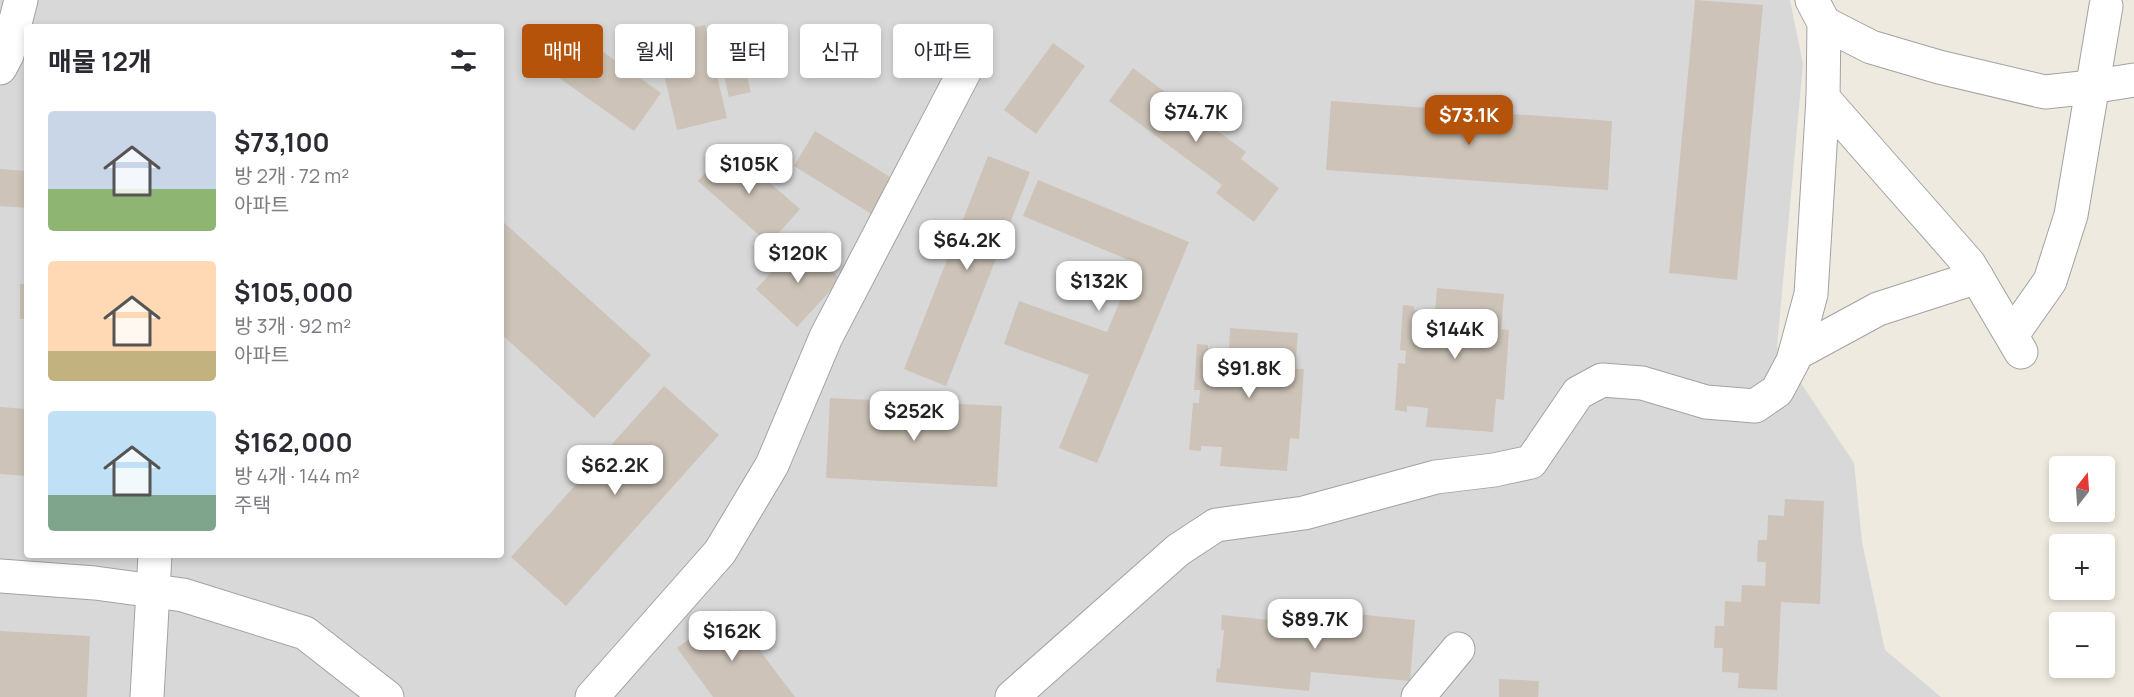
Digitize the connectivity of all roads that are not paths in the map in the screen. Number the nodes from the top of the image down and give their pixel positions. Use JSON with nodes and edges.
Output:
{"nodes":[{"id":1,"x":21,"y":0,"type":"edge"},
{"id":2,"x":2106,"y":6,"type":"dead end"},
{"id":3,"x":1818,"y":12,"type":"edge"},
{"id":4,"x":0,"y":68,"type":"edge"},
{"id":5,"x":961,"y":78,"type":"edge"},
{"id":6,"x":2134,"y":80,"type":"edge"},
{"id":7,"x":2091,"y":87,"type":"junction"},
{"id":8,"x":1823,"y":98,"type":"junction"},
{"id":9,"x":1977,"y":277,"type":"junction"},
{"id":10,"x":1795,"y":354,"type":"junction"},
{"id":11,"x":154,"y":558,"type":"edge"},
{"id":12,"x":0,"y":576,"type":"edge"},
{"id":13,"x":154,"y":591,"type":"junction"},
{"id":14,"x":1458,"y":649,"type":"dead end"},
{"id":15,"x":147,"y":697,"type":"edge"},
{"id":16,"x":387,"y":697,"type":"edge"},
{"id":17,"x":592,"y":697,"type":"edge"},
{"id":18,"x":1012,"y":697,"type":"edge"},
{"id":19,"x":1418,"y":697,"type":"edge"}],
"edges":[{"from":1,"to":4,"type":"street"},
{"from":2,"to":7,"type":"street"},
{"from":3,"to":7,"type":"street"},
{"from":3,"to":8,"type":"street"},
{"from":5,"to":17,"type":"street"},
{"from":6,"to":7,"type":"street"},
{"from":7,"to":9,"type":"street"},
{"from":8,"to":9,"type":"street"},
{"from":8,"to":10,"type":"street"},
{"from":9,"to":10,"type":"street"},
{"from":10,"to":18,"type":"street"},
{"from":11,"to":13,"type":"street"},
{"from":12,"to":13,"type":"street"},
{"from":13,"to":15,"type":"street"},
{"from":13,"to":16,"type":"street"},
{"from":14,"to":19,"type":"street"}]}
